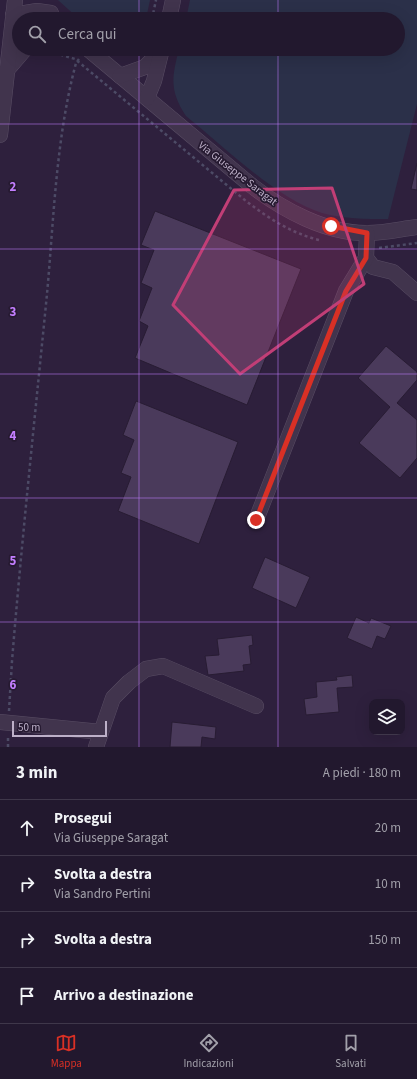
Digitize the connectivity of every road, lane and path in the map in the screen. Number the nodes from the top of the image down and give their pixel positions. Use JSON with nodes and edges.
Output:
{"nodes":[{"id":1,"x":15,"y":0,"type":"edge"},
{"id":2,"x":40,"y":0,"type":"edge"},
{"id":3,"x":156,"y":0,"type":"edge"},
{"id":4,"x":173,"y":0,"type":"edge"},
{"id":5,"x":16,"y":12,"type":"edge"},
{"id":6,"x":50,"y":12,"type":"edge"},
{"id":7,"x":153,"y":12,"type":"edge"},
{"id":8,"x":170,"y":12,"type":"edge"},
{"id":9,"x":12,"y":40,"type":"edge"},
{"id":10,"x":19,"y":56,"type":"edge"},
{"id":11,"x":82,"y":56,"type":"edge"},
{"id":12,"x":91,"y":56,"type":"edge"},
{"id":13,"x":155,"y":56,"type":"edge"},
{"id":14,"x":160,"y":56,"type":"edge"},
{"id":15,"x":6,"y":70,"type":"junction"},
{"id":16,"x":120,"y":76,"type":"junction"},
{"id":17,"x":146,"y":98,"type":"junction"},
{"id":18,"x":0,"y":135,"type":"edge"},
{"id":19,"x":417,"y":227,"type":"edge"},
{"id":20,"x":367,"y":233,"type":"junction"},
{"id":21,"x":366,"y":258,"type":"junction"},
{"id":22,"x":417,"y":293,"type":"edge"},
{"id":23,"x":256,"y":520,"type":"dead end"},
{"id":24,"x":256,"y":706,"type":"dead end"},
{"id":25,"x":4,"y":723,"type":"edge"},
{"id":26,"x":101,"y":732,"type":"junction"},
{"id":27,"x":8,"y":747,"type":"edge"},
{"id":28,"x":96,"y":747,"type":"edge"}],
"edges":[{"from":1,"to":5,"type":"street"},
{"from":2,"to":6,"type":"street"},
{"from":3,"to":7,"type":"path"},
{"from":4,"to":8,"type":"street"},
{"from":9,"to":15,"type":"street"},
{"from":10,"to":15,"type":"street"},
{"from":11,"to":25,"type":"path"},
{"from":12,"to":16,"type":"street","name":"Via Giuseppe Saragat"},
{"from":13,"to":16,"type":"street"},
{"from":14,"to":17,"type":"street"},
{"from":15,"to":18,"type":"street"},
{"from":16,"to":17,"type":"street","name":"Via Giuseppe Saragat"},
{"from":17,"to":20,"type":"street","name":"Via Giuseppe Saragat"},
{"from":19,"to":20,"type":"street","name":"Via Giuseppe Saragat"},
{"from":20,"to":21,"type":"street"},
{"from":21,"to":22,"type":"street"},
{"from":21,"to":23,"type":"street"},
{"from":24,"to":26,"type":"street"},
{"from":25,"to":26,"type":"street"},
{"from":25,"to":27,"type":"path"},
{"from":26,"to":28,"type":"street"}]}
